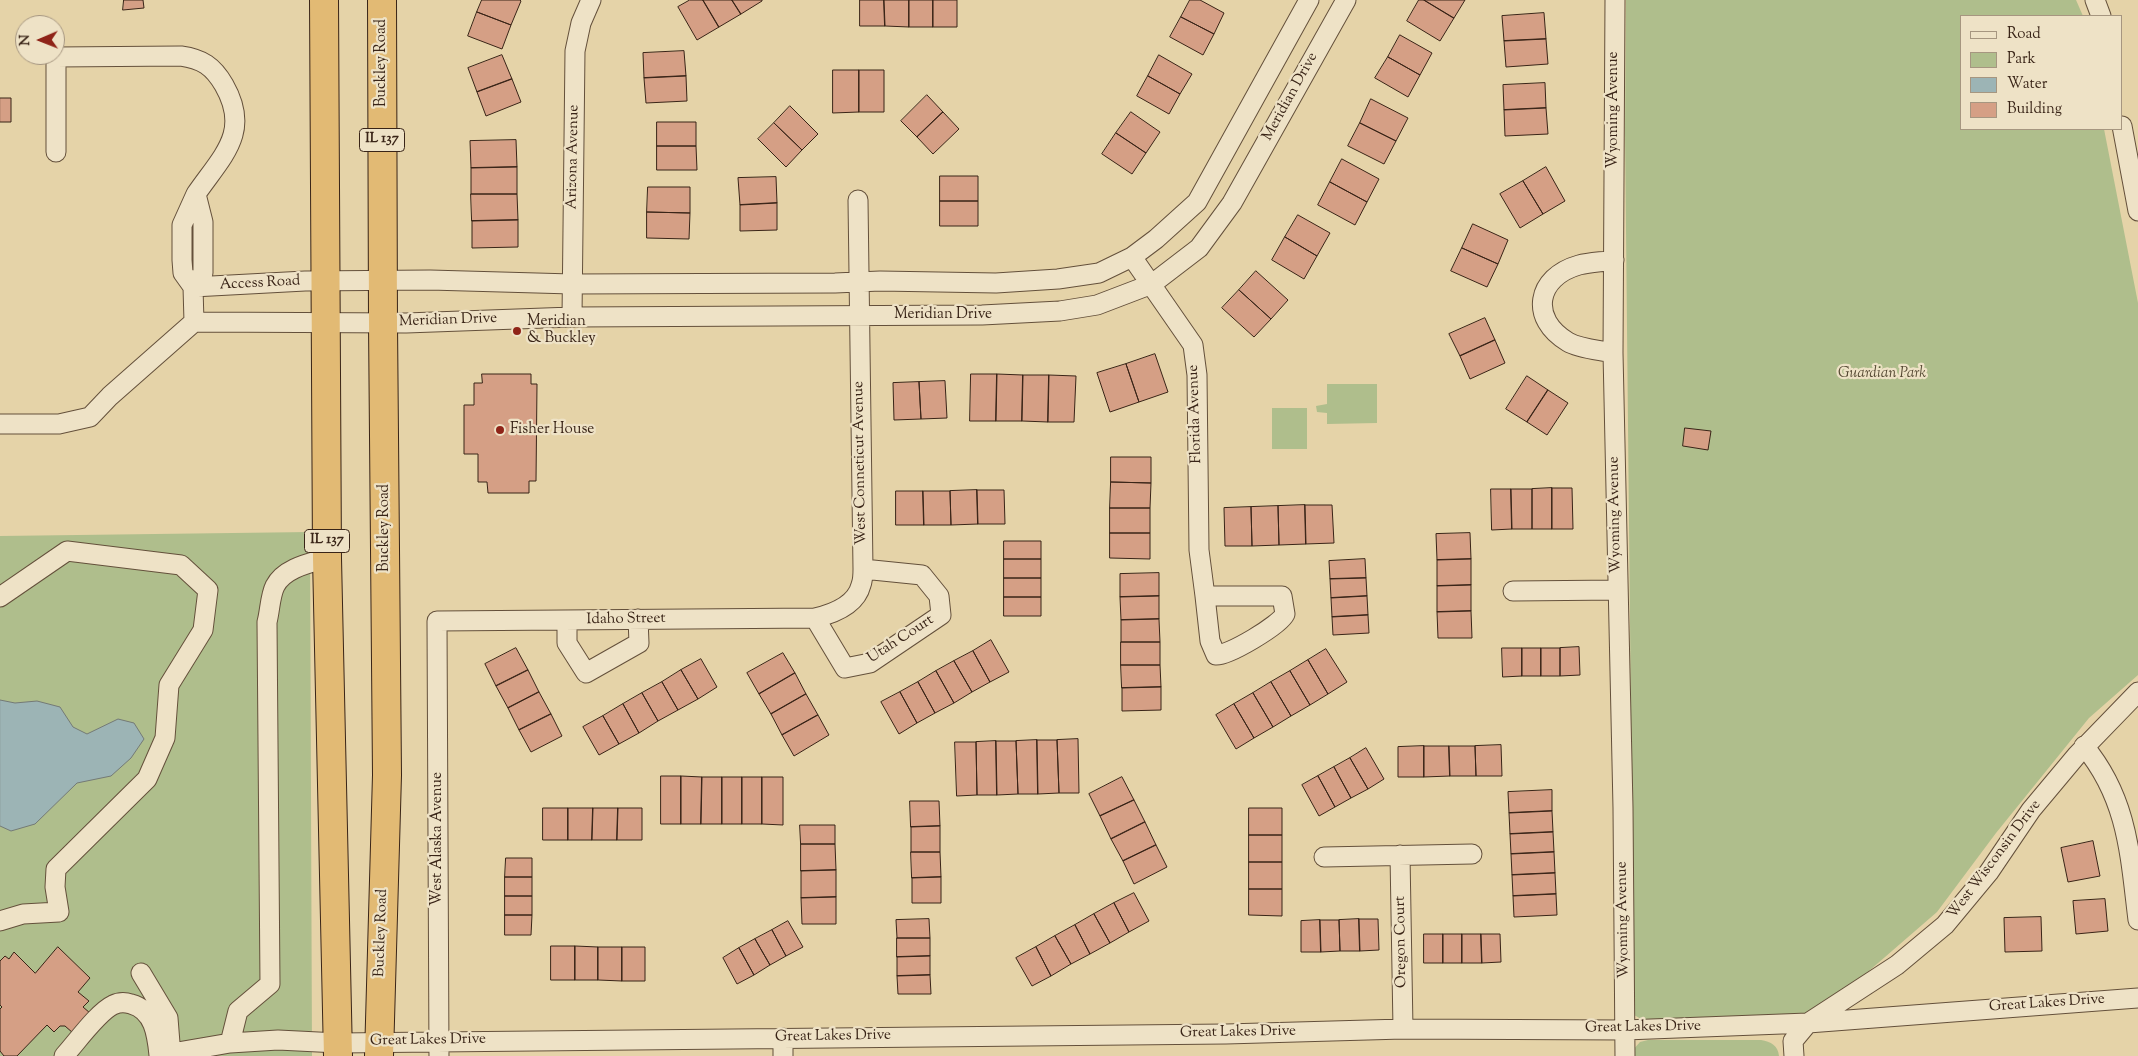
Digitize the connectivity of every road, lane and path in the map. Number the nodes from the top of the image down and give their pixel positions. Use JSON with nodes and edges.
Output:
{"nodes":[{"id":1,"x":324,"y":0,"type":"edge"},
{"id":2,"x":382,"y":0,"type":"edge"},
{"id":3,"x":591,"y":0,"type":"edge"},
{"id":4,"x":1309,"y":0,"type":"edge"},
{"id":5,"x":1346,"y":0,"type":"edge"},
{"id":6,"x":1615,"y":0,"type":"edge"},
{"id":7,"x":2095,"y":0,"type":"edge"},
{"id":8,"x":2101,"y":15,"type":"edge"},
{"id":9,"x":2123,"y":130,"type":"edge"},
{"id":10,"x":56,"y":152,"type":"dead end"},
{"id":11,"x":858,"y":200,"type":"dead end"},
{"id":12,"x":2138,"y":211,"type":"edge"},
{"id":13,"x":1132,"y":257,"type":"junction"},
{"id":14,"x":1614,"y":260,"type":"junction"},
{"id":15,"x":383,"y":281,"type":"junction"},
{"id":16,"x":859,"y":281,"type":"junction"},
{"id":17,"x":326,"y":282,"type":"junction"},
{"id":18,"x":572,"y":284,"type":"junction"},
{"id":19,"x":1152,"y":284,"type":"junction"},
{"id":20,"x":194,"y":287,"type":"junction"},
{"id":21,"x":860,"y":315,"type":"junction"},
{"id":22,"x":572,"y":317,"type":"junction"},
{"id":23,"x":194,"y":322,"type":"junction"},
{"id":24,"x":383,"y":323,"type":"junction"},
{"id":25,"x":326,"y":324,"type":"junction"},
{"id":26,"x":1613,"y":353,"type":"junction"},
{"id":27,"x":0,"y":424,"type":"edge"},
{"id":28,"x":327,"y":558,"type":"junction"},
{"id":29,"x":863,"y":569,"type":"junction"},
{"id":30,"x":1618,"y":590,"type":"junction"},
{"id":31,"x":1513,"y":591,"type":"dead end"},
{"id":32,"x":1205,"y":596,"type":"junction"},
{"id":33,"x":0,"y":597,"type":"edge"},
{"id":34,"x":814,"y":618,"type":"junction"},
{"id":35,"x":638,"y":619,"type":"junction"},
{"id":36,"x":566,"y":620,"type":"junction"},
{"id":37,"x":437,"y":621,"type":"joint"},
{"id":38,"x":2138,"y":692,"type":"edge"},
{"id":39,"x":2084,"y":746,"type":"junction"},
{"id":40,"x":1472,"y":854,"type":"dead end"},
{"id":41,"x":1400,"y":855,"type":"junction"},
{"id":42,"x":1324,"y":856,"type":"dead end"},
{"id":43,"x":2138,"y":920,"type":"edge"},
{"id":44,"x":0,"y":921,"type":"edge"},
{"id":45,"x":141,"y":973,"type":"dead end"},
{"id":46,"x":2138,"y":998,"type":"edge"},
{"id":47,"x":1808,"y":1023,"type":"junction"},
{"id":48,"x":1403,"y":1029,"type":"junction"},
{"id":49,"x":1625,"y":1030,"type":"junction"},
{"id":50,"x":230,"y":1043,"type":"junction"},
{"id":51,"x":783,"y":1047,"type":"edge"},
{"id":52,"x":439,"y":1048,"type":"edge"},
{"id":53,"x":379,"y":1049,"type":"edge"},
{"id":54,"x":338,"y":1050,"type":"edge"},
{"id":55,"x":163,"y":1055,"type":"edge"},
{"id":56,"x":64,"y":1056,"type":"edge"},
{"id":57,"x":1625,"y":1056,"type":"edge"},
{"id":58,"x":1794,"y":1056,"type":"edge"}],
"edges":[{"from":1,"to":17,"type":"highway","number":"IL 137"},
{"from":2,"to":15,"type":"highway","name":"Buckley Road","number":"IL 137"},
{"from":3,"to":18,"type":"street","name":"Arizona Avenue"},
{"from":4,"to":13,"type":"street","name":"Meridian Drive"},
{"from":5,"to":19,"type":"street","name":"Meridian Drive"},
{"from":6,"to":14,"type":"street","name":"Wyoming Avenue"},
{"from":7,"to":8,"type":"street"},
{"from":9,"to":12,"type":"street"},
{"from":10,"to":20,"type":"street"},
{"from":11,"to":16,"type":"street","name":"West Conneticut Avenue"},
{"from":13,"to":16,"type":"street","name":"Meridian Drive"},
{"from":13,"to":19,"type":"street","name":"Florida Avenue"},
{"from":14,"to":26,"type":"street","name":"Wyoming Avenue"},
{"from":14,"to":26,"type":"street"},
{"from":15,"to":17,"type":"street","name":"Access Road"},
{"from":15,"to":18,"type":"street","name":"Meridian Drive"},
{"from":15,"to":24,"type":"highway","name":"Buckley Road","number":"IL 137"},
{"from":16,"to":18,"type":"street","name":"Meridian Drive"},
{"from":16,"to":21,"type":"street","name":"West Conneticut Avenue"},
{"from":17,"to":20,"type":"street","name":"Access Road"},
{"from":17,"to":25,"type":"highway","number":"IL 137"},
{"from":18,"to":22,"type":"street","name":"Arizona Avenue"},
{"from":19,"to":21,"type":"street","name":"Meridian Drive"},
{"from":19,"to":32,"type":"street","name":"Florida Avenue"},
{"from":20,"to":23,"type":"street"},
{"from":21,"to":22,"type":"street","name":"Meridian Drive"},
{"from":21,"to":29,"type":"street","name":"West Conneticut Avenue"},
{"from":22,"to":24,"type":"street","name":"Meridian Drive"},
{"from":23,"to":25,"type":"street"},
{"from":23,"to":27,"type":"street"},
{"from":24,"to":25,"type":"street","name":"Meridian Drive"},
{"from":24,"to":53,"type":"highway","name":"Buckley Road","number":"IL 137"},
{"from":25,"to":28,"type":"highway","number":"IL 137"},
{"from":26,"to":30,"type":"street","name":"Wyoming Avenue"},
{"from":28,"to":50,"type":"street"},
{"from":28,"to":54,"type":"highway","number":"IL 137"},
{"from":29,"to":34,"type":"street","name":"West Conneticut Avenue"},
{"from":29,"to":34,"type":"street","name":"Utah Court"},
{"from":30,"to":31,"type":"street"},
{"from":30,"to":49,"type":"street","name":"Wyoming Avenue"},
{"from":32,"to":32,"type":"street","name":"Florida Avenue"},
{"from":33,"to":44,"type":"street"},
{"from":34,"to":35,"type":"street","name":"Idaho Street"},
{"from":35,"to":36,"type":"street","name":"Idaho Street"},
{"from":35,"to":36,"type":"street"},
{"from":36,"to":37,"type":"street","name":"Idaho Street"},
{"from":37,"to":52,"type":"street","name":"West Alaska Avenue"},
{"from":38,"to":39,"type":"street","name":"West Wisconsin Drive"},
{"from":39,"to":43,"type":"street"},
{"from":39,"to":47,"type":"street","name":"West Wisconsin Drive"},
{"from":40,"to":41,"type":"street"},
{"from":41,"to":42,"type":"street"},
{"from":41,"to":48,"type":"street","name":"Oregon Court"},
{"from":45,"to":55,"type":"street"},
{"from":46,"to":47,"type":"street","name":"Great Lakes Drive"},
{"from":47,"to":49,"type":"street","name":"Great Lakes Drive"},
{"from":47,"to":58,"type":"street"},
{"from":48,"to":49,"type":"street","name":"Great Lakes Drive"},
{"from":48,"to":51,"type":"street","name":"Great Lakes Drive"},
{"from":49,"to":57,"type":"street","name":"Wyoming Avenue"},
{"from":50,"to":54,"type":"street","name":"Great Lakes Drive"},
{"from":50,"to":55,"type":"street","name":"Great Lakes Drive"},
{"from":51,"to":52,"type":"street","name":"Great Lakes Drive"},
{"from":52,"to":53,"type":"street","name":"Great Lakes Drive"},
{"from":53,"to":54,"type":"street","name":"Great Lakes Drive"},
{"from":55,"to":56,"type":"street"}]}
